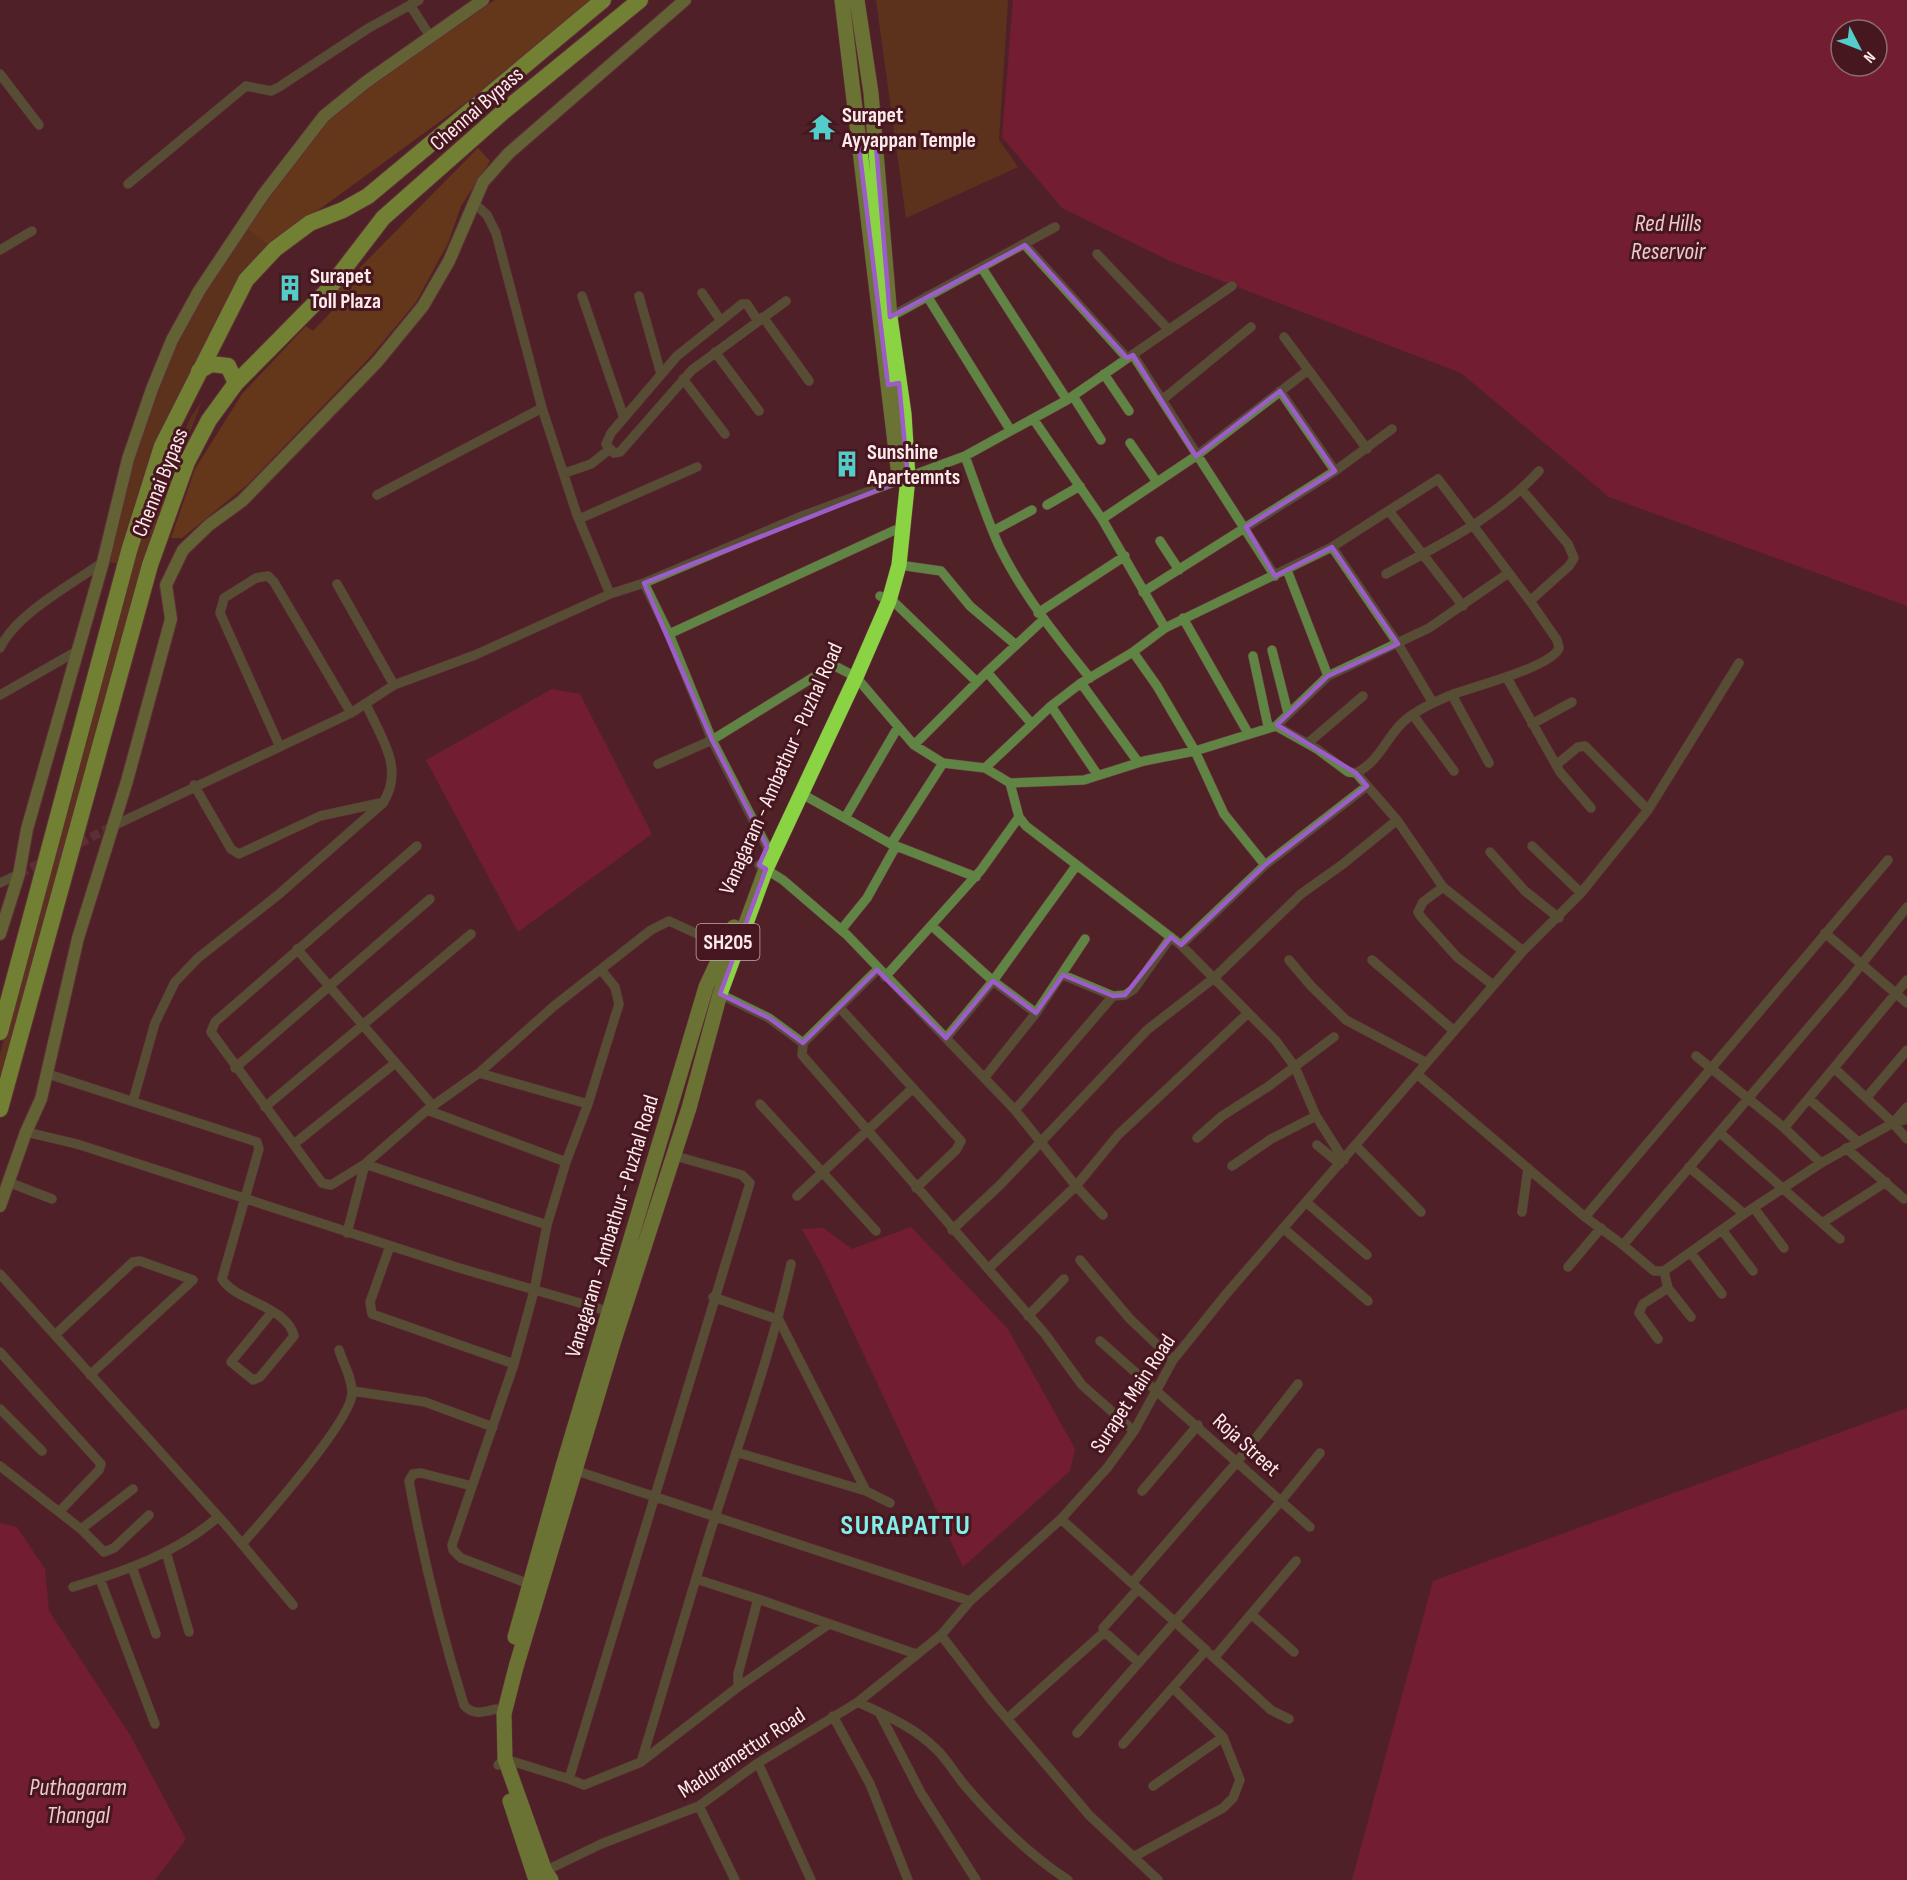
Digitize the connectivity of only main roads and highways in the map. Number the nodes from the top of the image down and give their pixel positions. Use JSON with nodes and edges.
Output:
{"nodes":[{"id":1,"x":603,"y":0,"type":"edge"},
{"id":2,"x":640,"y":0,"type":"edge"},
{"id":3,"x":842,"y":0,"type":"edge"},
{"id":4,"x":857,"y":0,"type":"edge"},
{"id":5,"x":876,"y":145,"type":"junction"},
{"id":6,"x":860,"y":147,"type":"junction"},
{"id":7,"x":368,"y":196,"type":"junction"},
{"id":8,"x":383,"y":218,"type":"junction"},
{"id":9,"x":199,"y":371,"type":"junction"},
{"id":10,"x":236,"y":383,"type":"junction"},
{"id":11,"x":894,"y":384,"type":"junction"},
{"id":12,"x":904,"y":480,"type":"junction"},
{"id":13,"x":885,"y":597,"type":"junction"},
{"id":14,"x":852,"y":674,"type":"junction"},
{"id":15,"x":762,"y":867,"type":"junction"},
{"id":16,"x":0,"y":1032,"type":"edge"},
{"id":17,"x":0,"y":1109,"type":"edge"},
{"id":18,"x":615,"y":1313,"type":"junction"},
{"id":19,"x":569,"y":1468,"type":"junction"},
{"id":20,"x":502,"y":1762,"type":"junction"},
{"id":21,"x":538,"y":1877,"type":"edge"}],
"edges":[{"from":1,"to":7,"type":"highway","name":"Chennai Bypass"},
{"from":2,"to":8,"type":"highway","name":"Chennai Bypass"},
{"from":3,"to":6,"type":"main road","name":"Vanagaram - Ambathur - Puzhal Road","number":"SH205"},
{"from":4,"to":5,"type":"main road"},
{"from":5,"to":6,"type":"main road"},
{"from":5,"to":11,"type":"main road"},
{"from":6,"to":11,"type":"main road","name":"Vanagaram - Ambathur - Puzhal Road","number":"SH205"},
{"from":7,"to":8,"type":"highway"},
{"from":7,"to":9,"type":"highway","name":"Chennai Bypass"},
{"from":8,"to":10,"type":"highway","name":"Chennai Bypass"},
{"from":9,"to":10,"type":"highway"},
{"from":9,"to":16,"type":"highway","name":"Chennai Bypass"},
{"from":10,"to":17,"type":"highway","name":"Chennai Bypass"},
{"from":11,"to":12,"type":"main road","name":"Vanagaram - Ambathur - Puzhal Road","number":"SH205"},
{"from":12,"to":13,"type":"main road","name":"Vanagaram - Ambathur - Puzhal Road","number":"SH205"},
{"from":12,"to":13,"type":"main road"},
{"from":13,"to":14,"type":"main road","name":"Vanagaram - Ambathur - Puzhal Road","number":"SH205"},
{"from":14,"to":15,"type":"main road"},
{"from":14,"to":15,"type":"main road","name":"Vanagaram - Ambathur - Puzhal Road","number":"SH205"},
{"from":15,"to":18,"type":"main road"},
{"from":15,"to":18,"type":"main road","name":"Vanagaram - Ambathur - Puzhal Road","number":"SH205"},
{"from":18,"to":19,"type":"main road","name":"Vanagaram - Ambathur - Puzhal Road","number":"SH205"},
{"from":19,"to":20,"type":"main road"},
{"from":19,"to":20,"type":"main road","name":"Vanagaram - Ambathur - Puzhal Road","number":"SH205"},
{"from":20,"to":21,"type":"main road","name":"Vanagaram - Ambathur - Puzhal Road","number":"SH205"}]}
